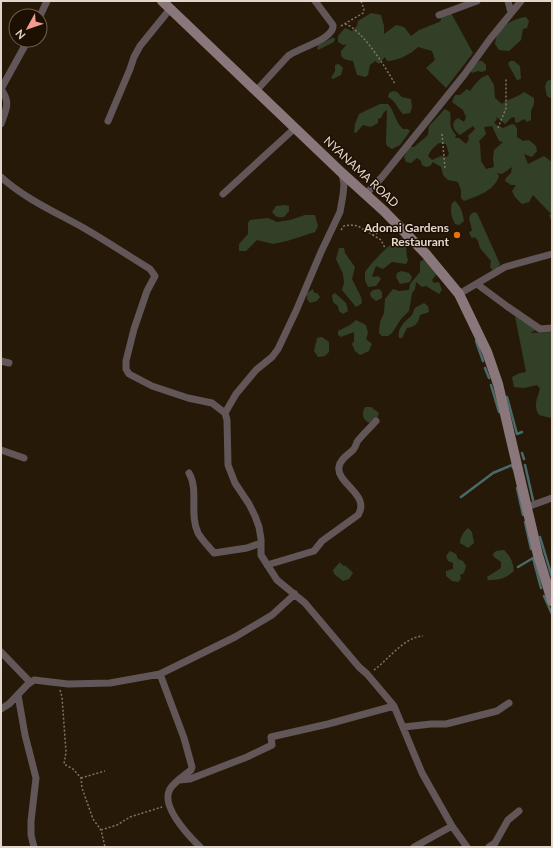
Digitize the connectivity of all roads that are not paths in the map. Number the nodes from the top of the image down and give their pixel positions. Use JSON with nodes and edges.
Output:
{"nodes":[{"id":1,"x":162,"y":1,"type":"edge"},
{"id":2,"x":315,"y":1,"type":"edge"},
{"id":3,"x":477,"y":1,"type":"edge"},
{"id":4,"x":508,"y":1,"type":"edge"},
{"id":5,"x":521,"y":1,"type":"edge"},
{"id":6,"x":170,"y":9,"type":"junction"},
{"id":7,"x":511,"y":13,"type":"junction"},
{"id":8,"x":439,"y":15,"type":"dead end"},
{"id":9,"x":24,"y":48,"type":"edge"},
{"id":10,"x":256,"y":91,"type":"junction"},
{"id":11,"x":108,"y":121,"type":"dead end"},
{"id":12,"x":1,"y":124,"type":"edge"},
{"id":13,"x":295,"y":128,"type":"junction"},
{"id":14,"x":342,"y":172,"type":"junction"},
{"id":15,"x":1,"y":177,"type":"edge"},
{"id":16,"x":223,"y":194,"type":"dead end"},
{"id":17,"x":366,"y":194,"type":"junction"},
{"id":18,"x":552,"y":254,"type":"edge"},
{"id":19,"x":477,"y":284,"type":"junction"},
{"id":20,"x":459,"y":294,"type":"junction"},
{"id":21,"x":552,"y":328,"type":"edge"},
{"id":22,"x":1,"y":361,"type":"edge"},
{"id":23,"x":9,"y":364,"type":"dead end"},
{"id":24,"x":225,"y":413,"type":"junction"},
{"id":25,"x":376,"y":421,"type":"dead end"},
{"id":26,"x":1,"y":450,"type":"edge"},
{"id":27,"x":24,"y":458,"type":"dead end"},
{"id":28,"x":189,"y":473,"type":"dead end"},
{"id":29,"x":552,"y":498,"type":"edge"},
{"id":30,"x":527,"y":507,"type":"junction"},
{"id":31,"x":261,"y":543,"type":"junction"},
{"id":32,"x":267,"y":565,"type":"junction"},
{"id":33,"x":295,"y":594,"type":"junction"},
{"id":34,"x":552,"y":601,"type":"edge"},
{"id":35,"x":1,"y":652,"type":"edge"},
{"id":36,"x":160,"y":674,"type":"junction"},
{"id":37,"x":30,"y":682,"type":"junction"},
{"id":38,"x":18,"y":695,"type":"junction"},
{"id":39,"x":509,"y":703,"type":"dead end"},
{"id":40,"x":394,"y":706,"type":"junction"},
{"id":41,"x":1,"y":709,"type":"edge"},
{"id":42,"x":404,"y":727,"type":"junction"},
{"id":43,"x":179,"y":780,"type":"junction"},
{"id":44,"x":518,"y":811,"type":"dead end"},
{"id":45,"x":452,"y":826,"type":"junction"},
{"id":46,"x":34,"y":847,"type":"edge"},
{"id":47,"x":200,"y":847,"type":"edge"},
{"id":48,"x":414,"y":847,"type":"edge"},
{"id":49,"x":467,"y":847,"type":"edge"},
{"id":50,"x":489,"y":847,"type":"edge"}],
"edges":[{"from":1,"to":6,"type":"street","name":"NYANAMA ROAD"},
{"from":2,"to":10,"type":"street"},
{"from":3,"to":8,"type":"street"},
{"from":4,"to":7,"type":"street"},
{"from":5,"to":7,"type":"street"},
{"from":6,"to":10,"type":"street","name":"NYANAMA ROAD"},
{"from":6,"to":11,"type":"street"},
{"from":7,"to":17,"type":"street"},
{"from":9,"to":12,"type":"street"},
{"from":10,"to":13,"type":"street","name":"NYANAMA ROAD"},
{"from":13,"to":14,"type":"street","name":"NYANAMA ROAD"},
{"from":13,"to":16,"type":"street"},
{"from":14,"to":17,"type":"street","name":"NYANAMA ROAD"},
{"from":14,"to":24,"type":"street"},
{"from":15,"to":24,"type":"street"},
{"from":17,"to":20,"type":"street","name":"NYANAMA ROAD"},
{"from":18,"to":19,"type":"street"},
{"from":19,"to":20,"type":"street"},
{"from":19,"to":21,"type":"street"},
{"from":20,"to":30,"type":"street","name":"NYANAMA ROAD"},
{"from":22,"to":23,"type":"street"},
{"from":24,"to":31,"type":"street"},
{"from":25,"to":32,"type":"street"},
{"from":26,"to":27,"type":"street"},
{"from":28,"to":31,"type":"street"},
{"from":29,"to":30,"type":"street"},
{"from":30,"to":34,"type":"street","name":"NYANAMA ROAD"},
{"from":31,"to":32,"type":"street"},
{"from":32,"to":33,"type":"street"},
{"from":33,"to":36,"type":"street"},
{"from":33,"to":40,"type":"street"},
{"from":35,"to":37,"type":"street"},
{"from":36,"to":37,"type":"street"},
{"from":36,"to":43,"type":"street"},
{"from":37,"to":38,"type":"street"},
{"from":38,"to":41,"type":"street"},
{"from":38,"to":46,"type":"street"},
{"from":39,"to":42,"type":"street"},
{"from":40,"to":42,"type":"street"},
{"from":40,"to":43,"type":"street"},
{"from":42,"to":45,"type":"street"},
{"from":43,"to":47,"type":"street"},
{"from":44,"to":50,"type":"street"},
{"from":45,"to":48,"type":"street"},
{"from":45,"to":49,"type":"street"}]}
